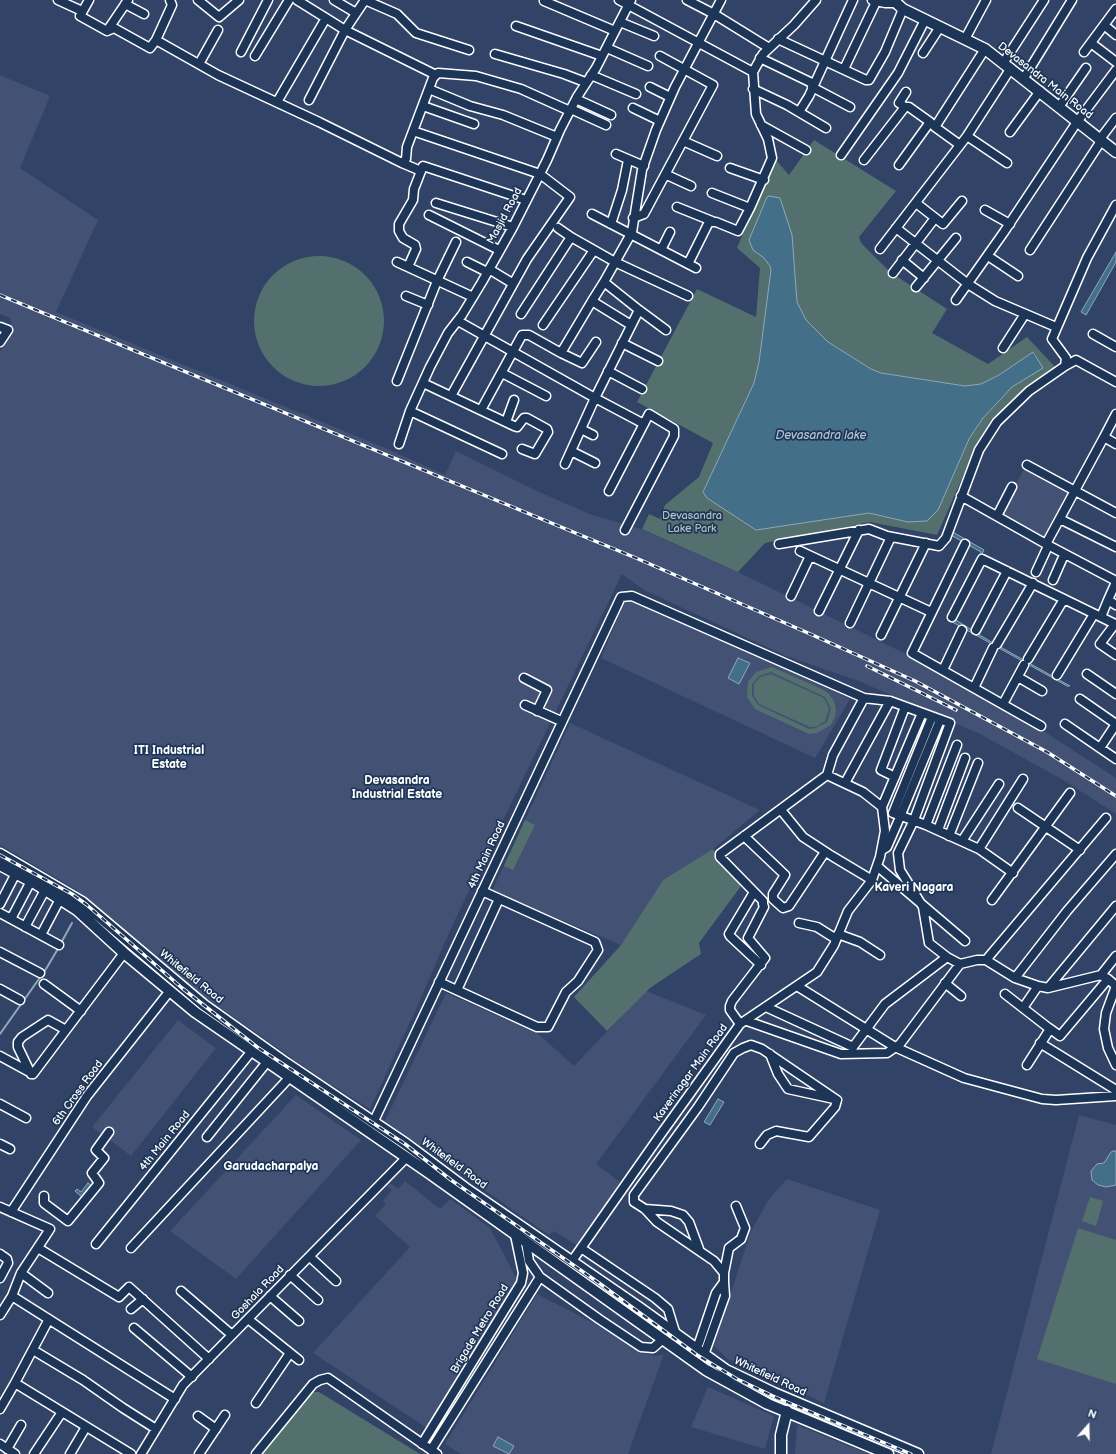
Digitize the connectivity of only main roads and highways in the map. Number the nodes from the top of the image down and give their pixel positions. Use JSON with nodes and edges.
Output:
{"nodes":[{"id":1,"x":894,"y":1,"type":"edge"},
{"id":2,"x":1116,"y":152,"type":"edge"},
{"id":3,"x":0,"y":854,"type":"edge"},
{"id":4,"x":0,"y":865,"type":"edge"},
{"id":5,"x":125,"y":938,"type":"junction"},
{"id":6,"x":120,"y":950,"type":"junction"},
{"id":7,"x":747,"y":1381,"type":"junction"},
{"id":8,"x":742,"y":1391,"type":"junction"},
{"id":9,"x":786,"y":1411,"type":"junction"},
{"id":10,"x":781,"y":1454,"type":"edge"},
{"id":11,"x":888,"y":1454,"type":"edge"},
{"id":12,"x":918,"y":1454,"type":"edge"}],
"edges":[{"from":1,"to":2,"type":"main road","name":"Devasandra Main Road"},
{"from":3,"to":5,"type":"main road","name":"Whitefield Road"},
{"from":4,"to":6,"type":"main road","name":"Whitefield Road"},
{"from":5,"to":6,"type":"main road"},
{"from":5,"to":7,"type":"main road","name":"Whitefield Road"},
{"from":6,"to":8,"type":"main road","name":"Whitefield Road"},
{"from":7,"to":8,"type":"main road"},
{"from":7,"to":12,"type":"main road","name":"Whitefield Road"},
{"from":8,"to":9,"type":"main road","name":"Whitefield Road"},
{"from":9,"to":10,"type":"main road"},
{"from":9,"to":11,"type":"main road"}]}
